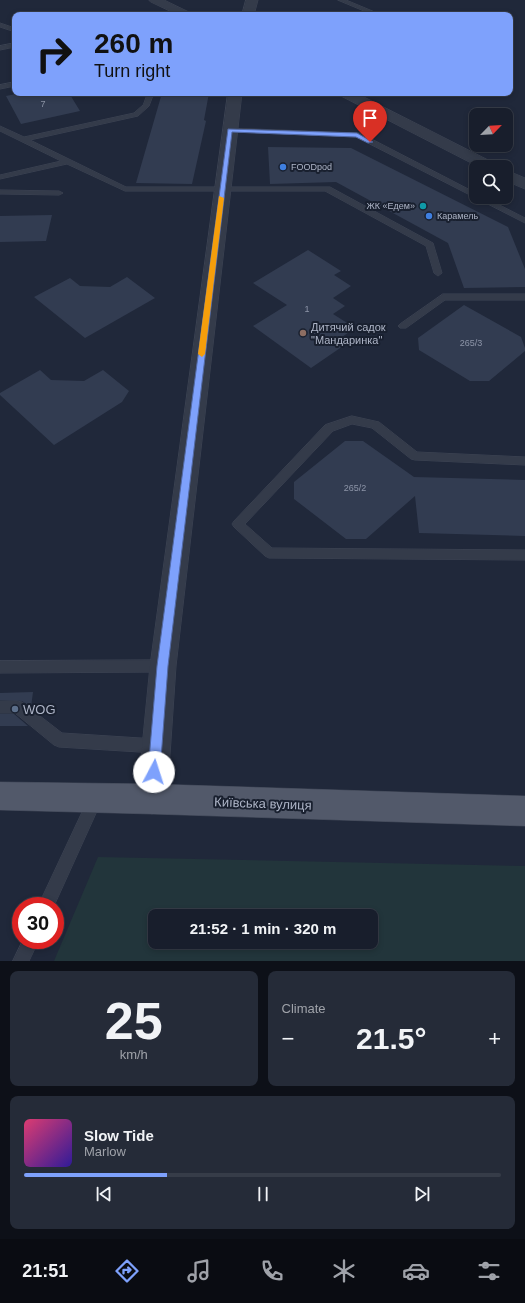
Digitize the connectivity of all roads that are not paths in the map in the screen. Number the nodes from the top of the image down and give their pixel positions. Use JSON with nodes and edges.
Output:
{"nodes":[{"id":1,"x":155,"y":0,"type":"edge"},
{"id":2,"x":252,"y":0,"type":"edge"},
{"id":3,"x":341,"y":0,"type":"edge"},
{"id":4,"x":181,"y":12,"type":"edge"},
{"id":5,"x":249,"y":12,"type":"edge"},
{"id":6,"x":372,"y":12,"type":"edge"},
{"id":7,"x":0,"y":25,"type":"edge"},
{"id":8,"x":12,"y":29,"type":"edge"},
{"id":9,"x":12,"y":46,"type":"edge"},
{"id":10,"x":0,"y":48,"type":"edge"},
{"id":11,"x":12,"y":85,"type":"edge"},
{"id":12,"x":0,"y":88,"type":"edge"},
{"id":13,"x":150,"y":96,"type":"edge"},
{"id":14,"x":235,"y":96,"type":"edge"},
{"id":15,"x":352,"y":96,"type":"edge"},
{"id":16,"x":0,"y":128,"type":"edge"},
{"id":17,"x":230,"y":130,"type":"junction"},
{"id":18,"x":24,"y":139,"type":"junction"},
{"id":19,"x":69,"y":160,"type":"junction"},
{"id":20,"x":477,"y":160,"type":"edge"},
{"id":21,"x":0,"y":177,"type":"edge"},
{"id":22,"x":513,"y":178,"type":"edge"},
{"id":23,"x":525,"y":184,"type":"edge"},
{"id":24,"x":222,"y":189,"type":"junction"},
{"id":25,"x":0,"y":192,"type":"edge"},
{"id":26,"x":469,"y":192,"type":"edge"},
{"id":27,"x":59,"y":193,"type":"dead end"},
{"id":28,"x":492,"y":204,"type":"edge"},
{"id":29,"x":525,"y":221,"type":"edge"},
{"id":30,"x":438,"y":273,"type":"dead end"},
{"id":31,"x":525,"y":297,"type":"edge"},
{"id":32,"x":403,"y":326,"type":"dead end"},
{"id":33,"x":525,"y":460,"type":"edge"},
{"id":34,"x":525,"y":555,"type":"edge"},
{"id":35,"x":163,"y":666,"type":"junction"},
{"id":36,"x":0,"y":667,"type":"edge"},
{"id":37,"x":0,"y":707,"type":"edge"},
{"id":38,"x":156,"y":746,"type":"junction"},
{"id":39,"x":0,"y":796,"type":"edge"},
{"id":40,"x":96,"y":798,"type":"junction"},
{"id":41,"x":152,"y":799,"type":"junction"},
{"id":42,"x":525,"y":811,"type":"edge"},
{"id":43,"x":50,"y":897,"type":"edge"},
{"id":44,"x":27,"y":949,"type":"edge"},
{"id":45,"x":21,"y":961,"type":"edge"}],
"edges":[{"from":1,"to":4,"type":"street"},
{"from":2,"to":5,"type":"street"},
{"from":3,"to":6,"type":"lane"},
{"from":7,"to":8,"type":"lane"},
{"from":9,"to":10,"type":"lane"},
{"from":11,"to":12,"type":"lane"},
{"from":13,"to":18,"type":"lane"},
{"from":14,"to":17,"type":"street"},
{"from":15,"to":20,"type":"street"},
{"from":16,"to":18,"type":"lane"},
{"from":17,"to":24,"type":"street"},
{"from":17,"to":26,"type":"lane"},
{"from":18,"to":19,"type":"lane"},
{"from":19,"to":21,"type":"lane"},
{"from":19,"to":24,"type":"lane"},
{"from":22,"to":23,"type":"street"},
{"from":24,"to":30,"type":"lane"},
{"from":24,"to":35,"type":"street"},
{"from":25,"to":27,"type":"lane"},
{"from":28,"to":29,"type":"lane"},
{"from":31,"to":32,"type":"lane"},
{"from":33,"to":34,"type":"lane"},
{"from":35,"to":36,"type":"lane"},
{"from":35,"to":38,"type":"street"},
{"from":37,"to":38,"type":"lane"},
{"from":38,"to":41,"type":"street"},
{"from":39,"to":40,"type":"main road","name":"Київська вулиця"},
{"from":40,"to":41,"type":"main road","name":"Київська вулиця"},
{"from":40,"to":43,"type":"lane"},
{"from":41,"to":42,"type":"main road","name":"Київська вулиця"},
{"from":44,"to":45,"type":"lane"}]}
